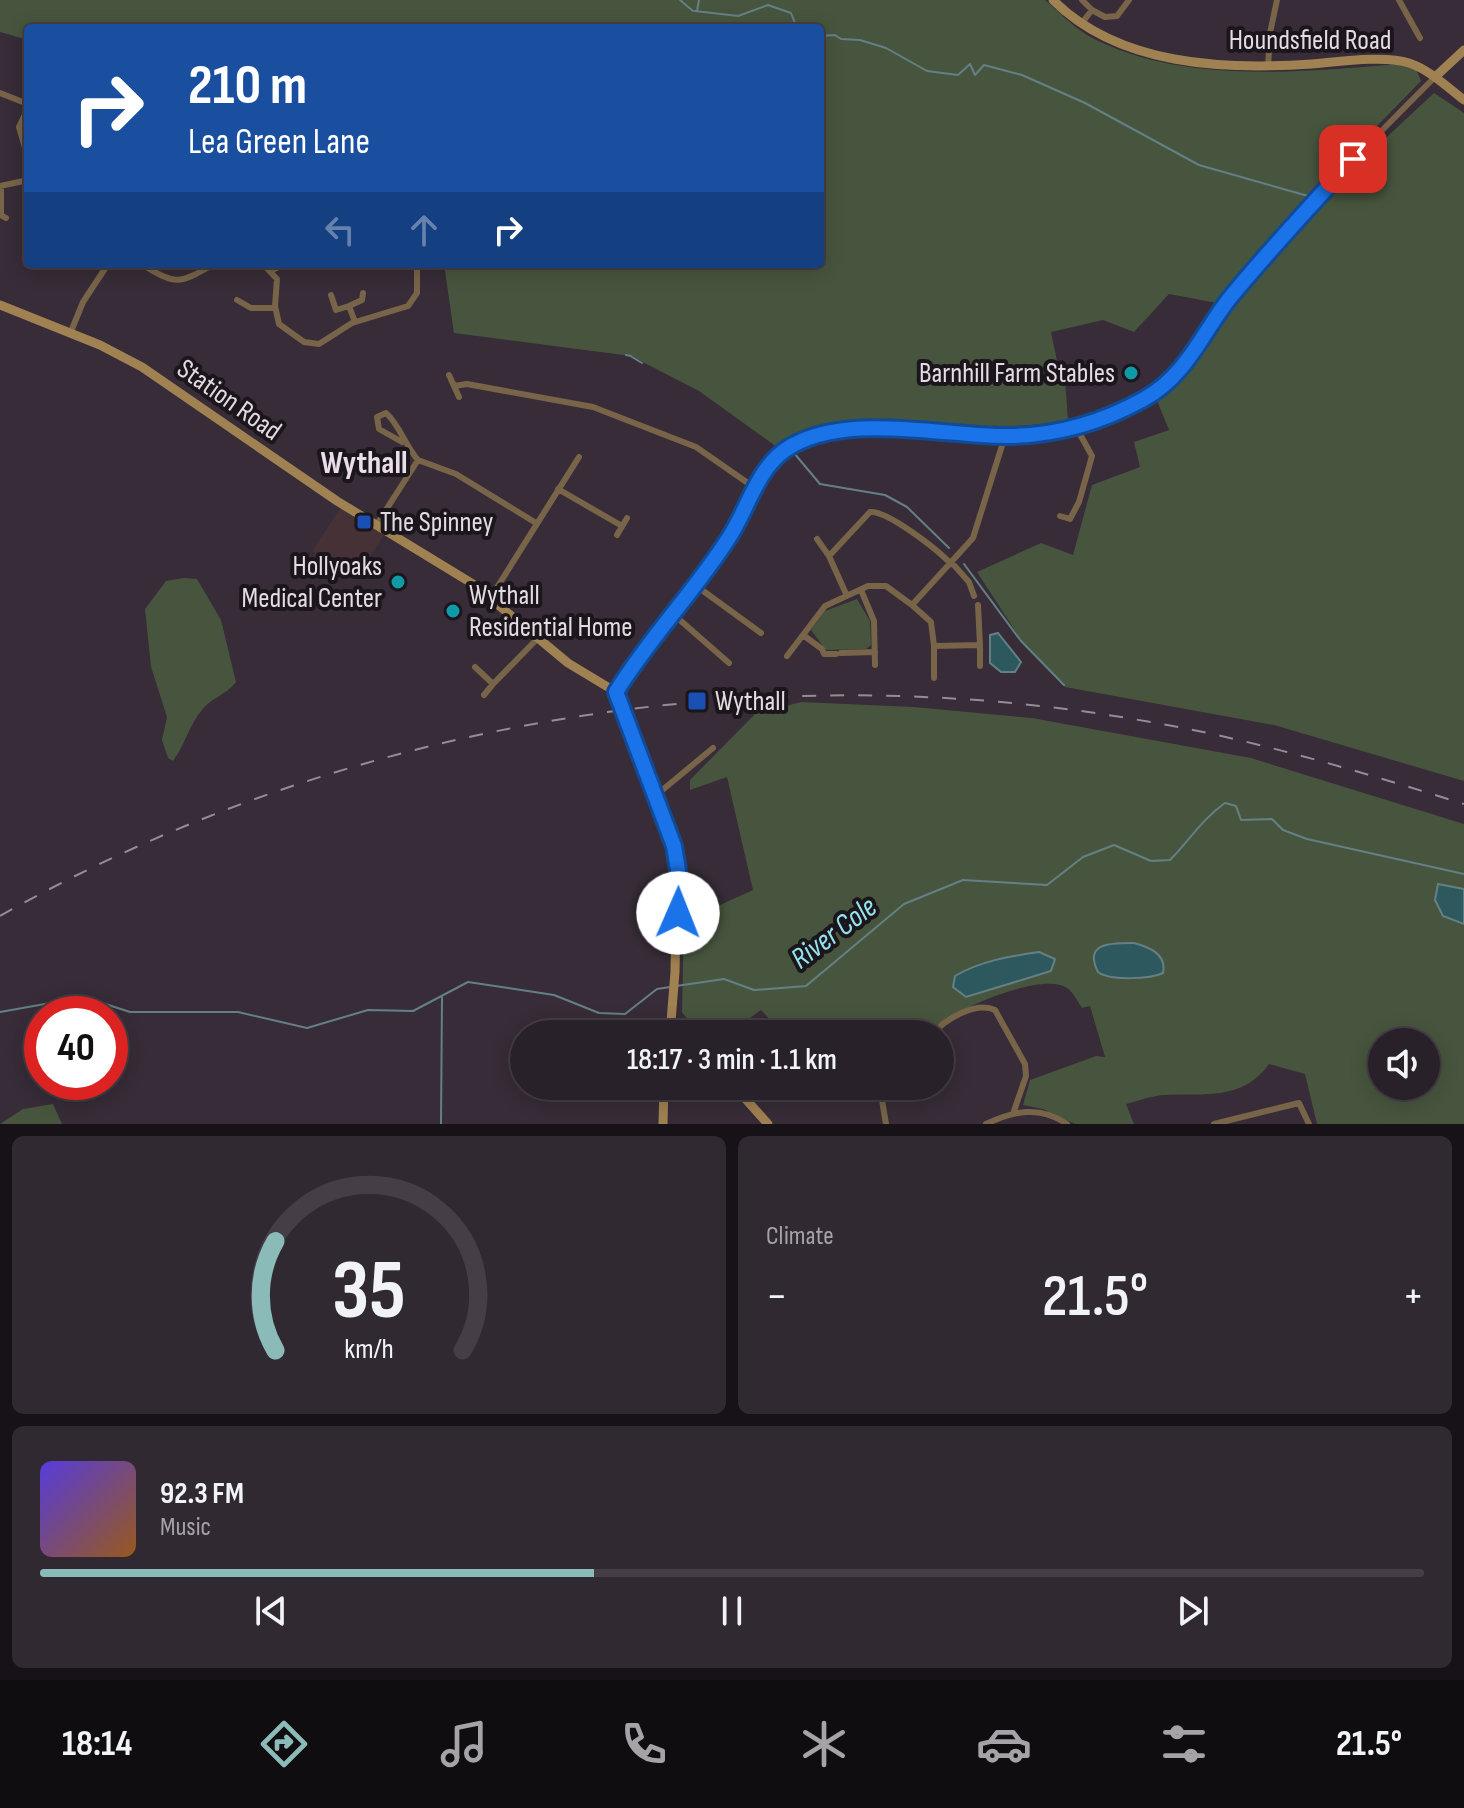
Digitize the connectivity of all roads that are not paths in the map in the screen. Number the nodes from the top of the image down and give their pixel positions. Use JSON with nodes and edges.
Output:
{"nodes":[{"id":1,"x":1053,"y":0,"type":"edge"},
{"id":2,"x":1082,"y":0,"type":"edge"},
{"id":3,"x":1129,"y":0,"type":"edge"},
{"id":4,"x":1275,"y":0,"type":"edge"},
{"id":5,"x":1399,"y":0,"type":"edge"},
{"id":6,"x":1092,"y":10,"type":"junction"},
{"id":7,"x":1425,"y":22,"type":"dead end"},
{"id":8,"x":1081,"y":24,"type":"junction"},
{"id":9,"x":1415,"y":27,"type":"junction"},
{"id":10,"x":1420,"y":38,"type":"dead end"},
{"id":11,"x":1464,"y":50,"type":"edge"},
{"id":12,"x":1268,"y":67,"type":"junction"},
{"id":13,"x":1435,"y":77,"type":"junction"},
{"id":14,"x":0,"y":93,"type":"edge"},
{"id":15,"x":1464,"y":100,"type":"edge"},
{"id":16,"x":24,"y":104,"type":"edge"},
{"id":17,"x":24,"y":115,"type":"edge"},
{"id":18,"x":24,"y":144,"type":"edge"},
{"id":19,"x":24,"y":181,"type":"edge"},
{"id":20,"x":0,"y":186,"type":"edge"},
{"id":21,"x":6,"y":218,"type":"dead end"},
{"id":22,"x":105,"y":268,"type":"edge"},
{"id":23,"x":148,"y":268,"type":"edge"},
{"id":24,"x":207,"y":268,"type":"edge"},
{"id":25,"x":269,"y":268,"type":"edge"},
{"id":26,"x":276,"y":268,"type":"edge"},
{"id":27,"x":417,"y":268,"type":"edge"},
{"id":28,"x":272,"y":270,"type":"junction"},
{"id":29,"x":363,"y":293,"type":"dead end"},
{"id":30,"x":331,"y":295,"type":"dead end"},
{"id":31,"x":237,"y":300,"type":"dead end"},
{"id":32,"x":0,"y":305,"type":"edge"},
{"id":33,"x":349,"y":306,"type":"junction"},
{"id":34,"x":275,"y":308,"type":"junction"},
{"id":35,"x":355,"y":322,"type":"junction"},
{"id":36,"x":70,"y":334,"type":"junction"},
{"id":37,"x":449,"y":375,"type":"dead end"},
{"id":38,"x":454,"y":386,"type":"junction"},
{"id":39,"x":459,"y":397,"type":"dead end"},
{"id":40,"x":1076,"y":427,"type":"junction"},
{"id":41,"x":1005,"y":436,"type":"junction"},
{"id":42,"x":402,"y":442,"type":"junction"},
{"id":43,"x":579,"y":457,"type":"dead end"},
{"id":44,"x":418,"y":460,"type":"junction"},
{"id":45,"x":755,"y":488,"type":"junction"},
{"id":46,"x":558,"y":489,"type":"junction"},
{"id":47,"x":1060,"y":516,"type":"dead end"},
{"id":48,"x":627,"y":518,"type":"dead end"},
{"id":49,"x":536,"y":523,"type":"junction"},
{"id":50,"x":377,"y":524,"type":"junction"},
{"id":51,"x":622,"y":526,"type":"junction"},
{"id":52,"x":617,"y":535,"type":"dead end"},
{"id":53,"x":817,"y":539,"type":"dead end"},
{"id":54,"x":829,"y":556,"type":"junction"},
{"id":55,"x":951,"y":564,"type":"junction"},
{"id":56,"x":695,"y":585,"type":"junction"},
{"id":57,"x":861,"y":590,"type":"junction"},
{"id":58,"x":847,"y":596,"type":"junction"},
{"id":59,"x":974,"y":596,"type":"dead end"},
{"id":60,"x":491,"y":597,"type":"junction"},
{"id":61,"x":912,"y":605,"type":"junction"},
{"id":62,"x":978,"y":605,"type":"dead end"},
{"id":63,"x":673,"y":614,"type":"junction"},
{"id":64,"x":761,"y":633,"type":"dead end"},
{"id":65,"x":803,"y":635,"type":"junction"},
{"id":66,"x":538,"y":638,"type":"junction"},
{"id":67,"x":980,"y":645,"type":"junction"},
{"id":68,"x":934,"y":646,"type":"junction"},
{"id":69,"x":875,"y":652,"type":"junction"},
{"id":70,"x":787,"y":656,"type":"dead end"},
{"id":71,"x":729,"y":663,"type":"dead end"},
{"id":72,"x":875,"y":665,"type":"dead end"},
{"id":73,"x":980,"y":666,"type":"dead end"},
{"id":74,"x":475,"y":667,"type":"dead end"},
{"id":75,"x":934,"y":678,"type":"dead end"},
{"id":76,"x":493,"y":684,"type":"junction"},
{"id":77,"x":616,"y":692,"type":"junction"},
{"id":78,"x":484,"y":695,"type":"dead end"},
{"id":79,"x":713,"y":748,"type":"dead end"},
{"id":80,"x":654,"y":797,"type":"junction"},
{"id":81,"x":671,"y":1020,"type":"edge"},
{"id":82,"x":951,"y":1020,"type":"edge"},
{"id":83,"x":664,"y":1100,"type":"edge"},
{"id":84,"x":747,"y":1100,"type":"edge"},
{"id":85,"x":882,"y":1100,"type":"edge"},
{"id":86,"x":1014,"y":1111,"type":"junction"},
{"id":87,"x":663,"y":1124,"type":"edge"},
{"id":88,"x":768,"y":1124,"type":"edge"},
{"id":89,"x":886,"y":1124,"type":"edge"},
{"id":90,"x":986,"y":1124,"type":"edge"},
{"id":91,"x":1067,"y":1124,"type":"edge"},
{"id":92,"x":1214,"y":1124,"type":"edge"},
{"id":93,"x":1309,"y":1124,"type":"edge"}],
"edges":[{"from":1,"to":8,"type":"street","name":"Houndsfield Road"},
{"from":2,"to":6,"type":"street"},
{"from":3,"to":6,"type":"street"},
{"from":4,"to":12,"type":"street"},
{"from":5,"to":9,"type":"street"},
{"from":6,"to":8,"type":"street"},
{"from":7,"to":9,"type":"street"},
{"from":8,"to":12,"type":"street","name":"Houndsfield Road"},
{"from":9,"to":10,"type":"street"},
{"from":11,"to":13,"type":"street"},
{"from":12,"to":13,"type":"street","name":"Houndsfield Road"},
{"from":13,"to":15,"type":"street","name":"Houndsfield Road"},
{"from":13,"to":40,"type":"street"},
{"from":14,"to":16,"type":"street"},
{"from":17,"to":18,"type":"street"},
{"from":19,"to":20,"type":"street"},
{"from":20,"to":21,"type":"street"},
{"from":22,"to":36,"type":"street"},
{"from":23,"to":24,"type":"street"},
{"from":25,"to":28,"type":"street"},
{"from":26,"to":28,"type":"street"},
{"from":27,"to":35,"type":"street"},
{"from":28,"to":34,"type":"street"},
{"from":29,"to":33,"type":"street"},
{"from":30,"to":33,"type":"street"},
{"from":31,"to":34,"type":"street"},
{"from":32,"to":36,"type":"street","name":"Station Road"},
{"from":33,"to":35,"type":"street"},
{"from":34,"to":35,"type":"street"},
{"from":36,"to":50,"type":"street","name":"Station Road"},
{"from":37,"to":38,"type":"street"},
{"from":38,"to":39,"type":"street"},
{"from":38,"to":45,"type":"street"},
{"from":40,"to":41,"type":"street"},
{"from":40,"to":47,"type":"street"},
{"from":41,"to":45,"type":"street"},
{"from":41,"to":55,"type":"street"},
{"from":42,"to":42,"type":"street"},
{"from":42,"to":44,"type":"street"},
{"from":43,"to":46,"type":"street"},
{"from":44,"to":49,"type":"street"},
{"from":44,"to":50,"type":"street"},
{"from":45,"to":56,"type":"street"},
{"from":46,"to":49,"type":"street"},
{"from":46,"to":51,"type":"street"},
{"from":48,"to":51,"type":"street"},
{"from":49,"to":60,"type":"street"},
{"from":50,"to":60,"type":"street","name":"Station Road"},
{"from":51,"to":52,"type":"street"},
{"from":53,"to":54,"type":"street"},
{"from":54,"to":55,"type":"street"},
{"from":54,"to":58,"type":"street"},
{"from":55,"to":59,"type":"street"},
{"from":55,"to":61,"type":"street"},
{"from":56,"to":63,"type":"street"},
{"from":56,"to":64,"type":"street"},
{"from":57,"to":58,"type":"street"},
{"from":57,"to":61,"type":"street"},
{"from":57,"to":69,"type":"street"},
{"from":58,"to":65,"type":"street"},
{"from":60,"to":66,"type":"street","name":"Station Road"},
{"from":61,"to":68,"type":"street"},
{"from":62,"to":67,"type":"street"},
{"from":63,"to":71,"type":"street"},
{"from":63,"to":77,"type":"street"},
{"from":65,"to":69,"type":"street"},
{"from":65,"to":70,"type":"street"},
{"from":66,"to":76,"type":"street"},
{"from":66,"to":77,"type":"street","name":"Station Road"},
{"from":67,"to":68,"type":"street"},
{"from":67,"to":73,"type":"street"},
{"from":68,"to":75,"type":"street"},
{"from":69,"to":72,"type":"street"},
{"from":74,"to":76,"type":"street"},
{"from":76,"to":78,"type":"street"},
{"from":77,"to":80,"type":"street"},
{"from":79,"to":80,"type":"street"},
{"from":80,"to":81,"type":"street"},
{"from":82,"to":86,"type":"street"},
{"from":83,"to":87,"type":"street"},
{"from":84,"to":88,"type":"street"},
{"from":85,"to":89,"type":"street"},
{"from":86,"to":90,"type":"street"},
{"from":86,"to":91,"type":"street"},
{"from":92,"to":93,"type":"street"}]}
